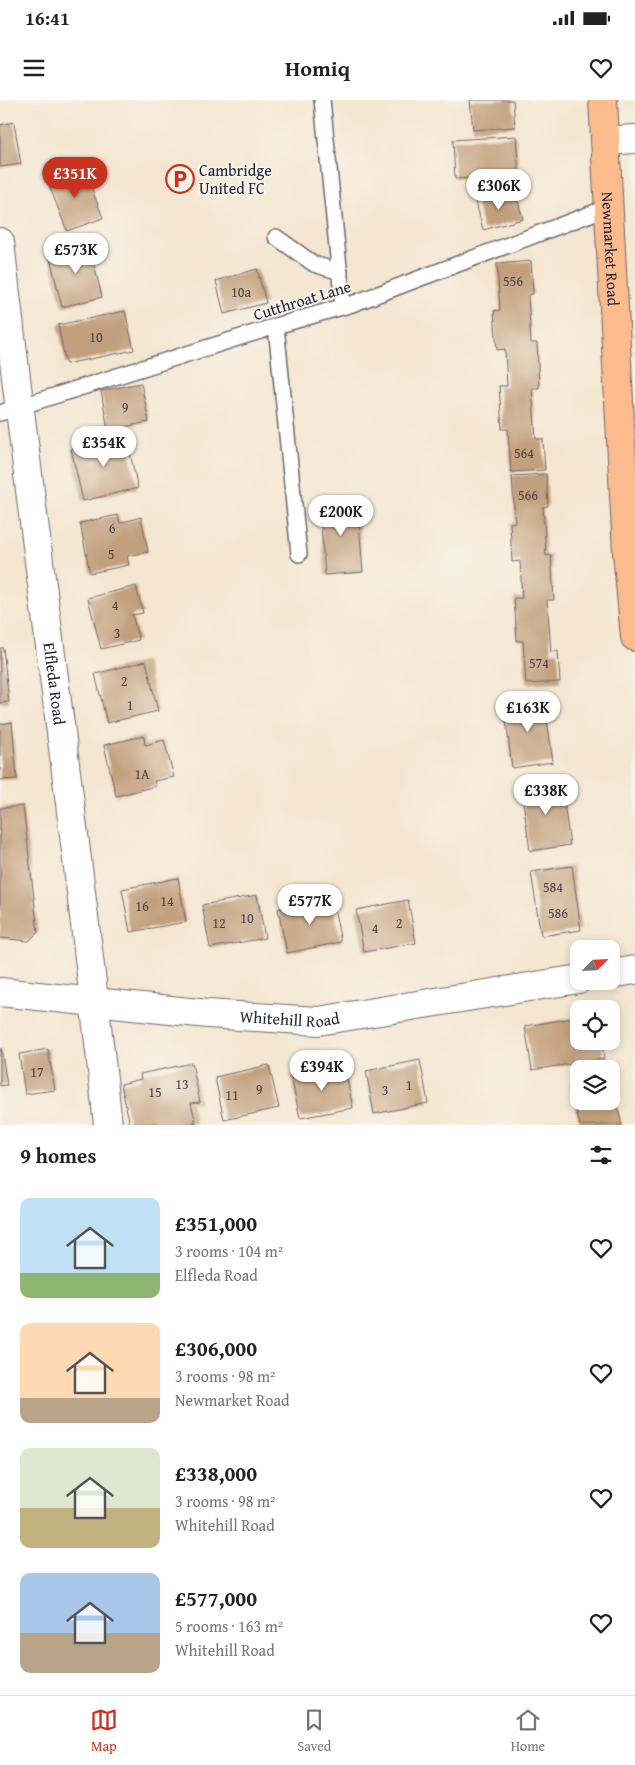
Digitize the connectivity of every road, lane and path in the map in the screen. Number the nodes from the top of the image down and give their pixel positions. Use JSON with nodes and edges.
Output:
{"nodes":[{"id":1,"x":322,"y":100,"type":"edge"},
{"id":2,"x":603,"y":100,"type":"edge"},
{"id":3,"x":635,"y":139,"type":"edge"},
{"id":4,"x":605,"y":141,"type":"junction"},
{"id":5,"x":609,"y":207,"type":"junction"},
{"id":6,"x":276,"y":238,"type":"dead end"},
{"id":7,"x":0,"y":242,"type":"edge"},
{"id":8,"x":340,"y":272,"type":"junction"},
{"id":9,"x":343,"y":306,"type":"junction"},
{"id":10,"x":276,"y":326,"type":"junction"},
{"id":11,"x":627,"y":386,"type":"edge"},
{"id":12,"x":9,"y":410,"type":"edge"},
{"id":13,"x":300,"y":554,"type":"dead end"},
{"id":14,"x":635,"y":636,"type":"edge"},
{"id":15,"x":635,"y":970,"type":"edge"},
{"id":16,"x":620,"y":972,"type":"edge"},
{"id":17,"x":570,"y":980,"type":"edge"},
{"id":18,"x":0,"y":992,"type":"edge"},
{"id":19,"x":95,"y":1003,"type":"junction"},
{"id":20,"x":108,"y":1125,"type":"edge"}],
"edges":[{"from":1,"to":8,"type":"lane"},
{"from":2,"to":4,"type":"main road","name":"Newmarket Road"},
{"from":3,"to":4,"type":"street"},
{"from":4,"to":5,"type":"main road","name":"Newmarket Road"},
{"from":5,"to":9,"type":"lane","name":"Cutthroat Lane"},
{"from":5,"to":11,"type":"main road","name":"Newmarket Road"},
{"from":6,"to":8,"type":"lane"},
{"from":7,"to":12,"type":"street","name":"Elfleda Road"},
{"from":8,"to":9,"type":"lane"},
{"from":9,"to":10,"type":"lane","name":"Cutthroat Lane"},
{"from":10,"to":12,"type":"lane","name":"Cutthroat Lane"},
{"from":10,"to":13,"type":"lane"},
{"from":11,"to":14,"type":"main road","name":"Newmarket Road"},
{"from":12,"to":19,"type":"street","name":"Elfleda Road"},
{"from":15,"to":16,"type":"street"},
{"from":17,"to":19,"type":"street","name":"Whitehill Road"},
{"from":18,"to":19,"type":"street","name":"Whitehill Road"},
{"from":19,"to":20,"type":"street","name":"Elfleda Road"}]}
